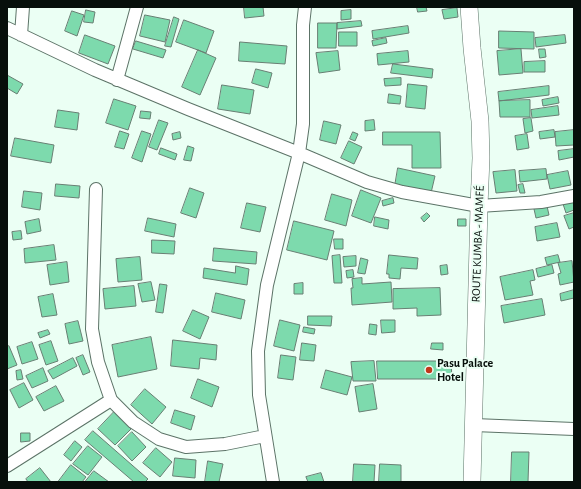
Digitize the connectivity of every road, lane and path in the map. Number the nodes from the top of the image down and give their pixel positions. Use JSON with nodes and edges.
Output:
{"nodes":[{"id":1,"x":23,"y":7,"type":"edge"},
{"id":2,"x":137,"y":7,"type":"edge"},
{"id":3,"x":305,"y":7,"type":"edge"},
{"id":4,"x":469,"y":7,"type":"edge"},
{"id":5,"x":7,"y":28,"type":"edge"},
{"id":6,"x":21,"y":35,"type":"junction"},
{"id":7,"x":117,"y":80,"type":"junction"},
{"id":8,"x":299,"y":153,"type":"junction"},
{"id":9,"x":96,"y":189,"type":"dead end"},
{"id":10,"x":574,"y":196,"type":"edge"},
{"id":11,"x":479,"y":206,"type":"junction"},
{"id":12,"x":111,"y":400,"type":"junction"},
{"id":13,"x":474,"y":425,"type":"junction"},
{"id":14,"x":574,"y":429,"type":"edge"},
{"id":15,"x":265,"y":436,"type":"junction"},
{"id":16,"x":7,"y":466,"type":"edge"},
{"id":17,"x":273,"y":482,"type":"edge"},
{"id":18,"x":472,"y":482,"type":"edge"}],
"edges":[{"from":1,"to":6,"type":"street"},
{"from":2,"to":7,"type":"street"},
{"from":3,"to":8,"type":"street"},
{"from":4,"to":11,"type":"highway","name":"ROUTE KUMBA - MAMFÉ"},
{"from":5,"to":6,"type":"street"},
{"from":6,"to":7,"type":"street"},
{"from":7,"to":8,"type":"street"},
{"from":8,"to":11,"type":"street"},
{"from":8,"to":15,"type":"street"},
{"from":9,"to":12,"type":"street"},
{"from":10,"to":11,"type":"street"},
{"from":11,"to":13,"type":"highway","name":"ROUTE KUMBA - MAMFÉ"},
{"from":12,"to":15,"type":"street"},
{"from":12,"to":16,"type":"street"},
{"from":13,"to":14,"type":"street"},
{"from":13,"to":18,"type":"highway","name":"ROUTE KUMBA - MAMFÉ"},
{"from":15,"to":17,"type":"street"}]}
